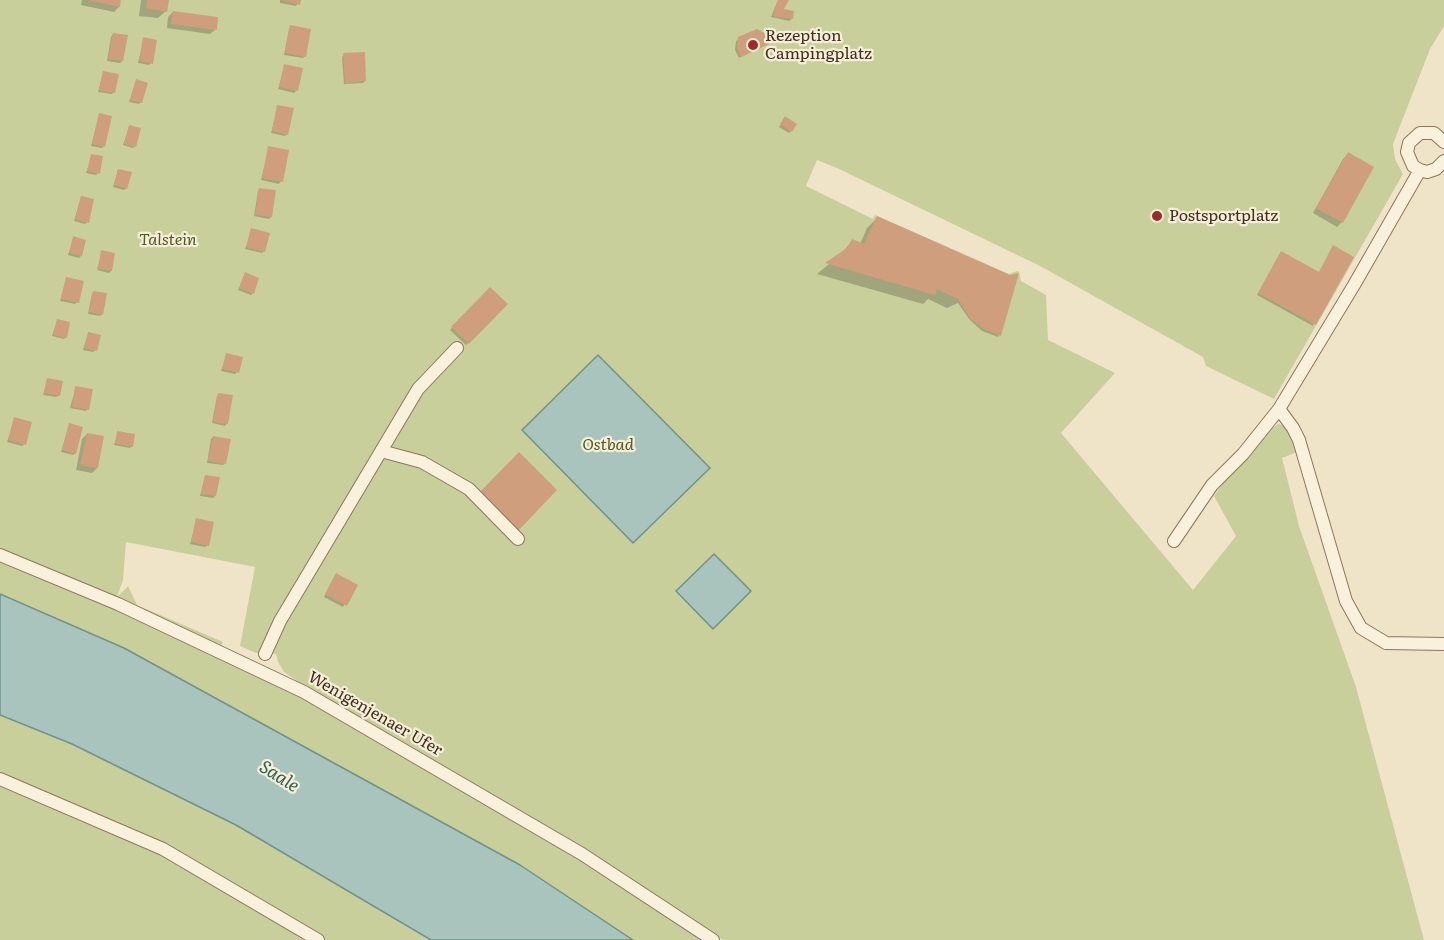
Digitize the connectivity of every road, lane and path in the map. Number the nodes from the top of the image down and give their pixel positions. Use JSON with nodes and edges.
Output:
{"nodes":[{"id":1,"x":1444,"y":142,"type":"edge"},
{"id":2,"x":1444,"y":161,"type":"edge"},
{"id":3,"x":1420,"y":170,"type":"junction"},
{"id":4,"x":457,"y":348,"type":"dead end"},
{"id":5,"x":1279,"y":410,"type":"junction"},
{"id":6,"x":381,"y":452,"type":"junction"},
{"id":7,"x":518,"y":539,"type":"dead end"},
{"id":8,"x":1174,"y":541,"type":"dead end"},
{"id":9,"x":0,"y":555,"type":"edge"},
{"id":10,"x":1444,"y":644,"type":"edge"},
{"id":11,"x":265,"y":654,"type":"dead end"},
{"id":12,"x":0,"y":780,"type":"edge"},
{"id":13,"x":318,"y":940,"type":"edge"},
{"id":14,"x":714,"y":940,"type":"edge"}],
"edges":[{"from":1,"to":3,"type":"lane"},
{"from":2,"to":3,"type":"lane"},
{"from":3,"to":5,"type":"lane"},
{"from":4,"to":6,"type":"lane"},
{"from":5,"to":8,"type":"lane"},
{"from":5,"to":10,"type":"lane"},
{"from":6,"to":7,"type":"lane"},
{"from":6,"to":11,"type":"lane"},
{"from":9,"to":14,"type":"lane","name":"Wenigenjenaer Ufer"},
{"from":12,"to":13,"type":"lane"}]}
